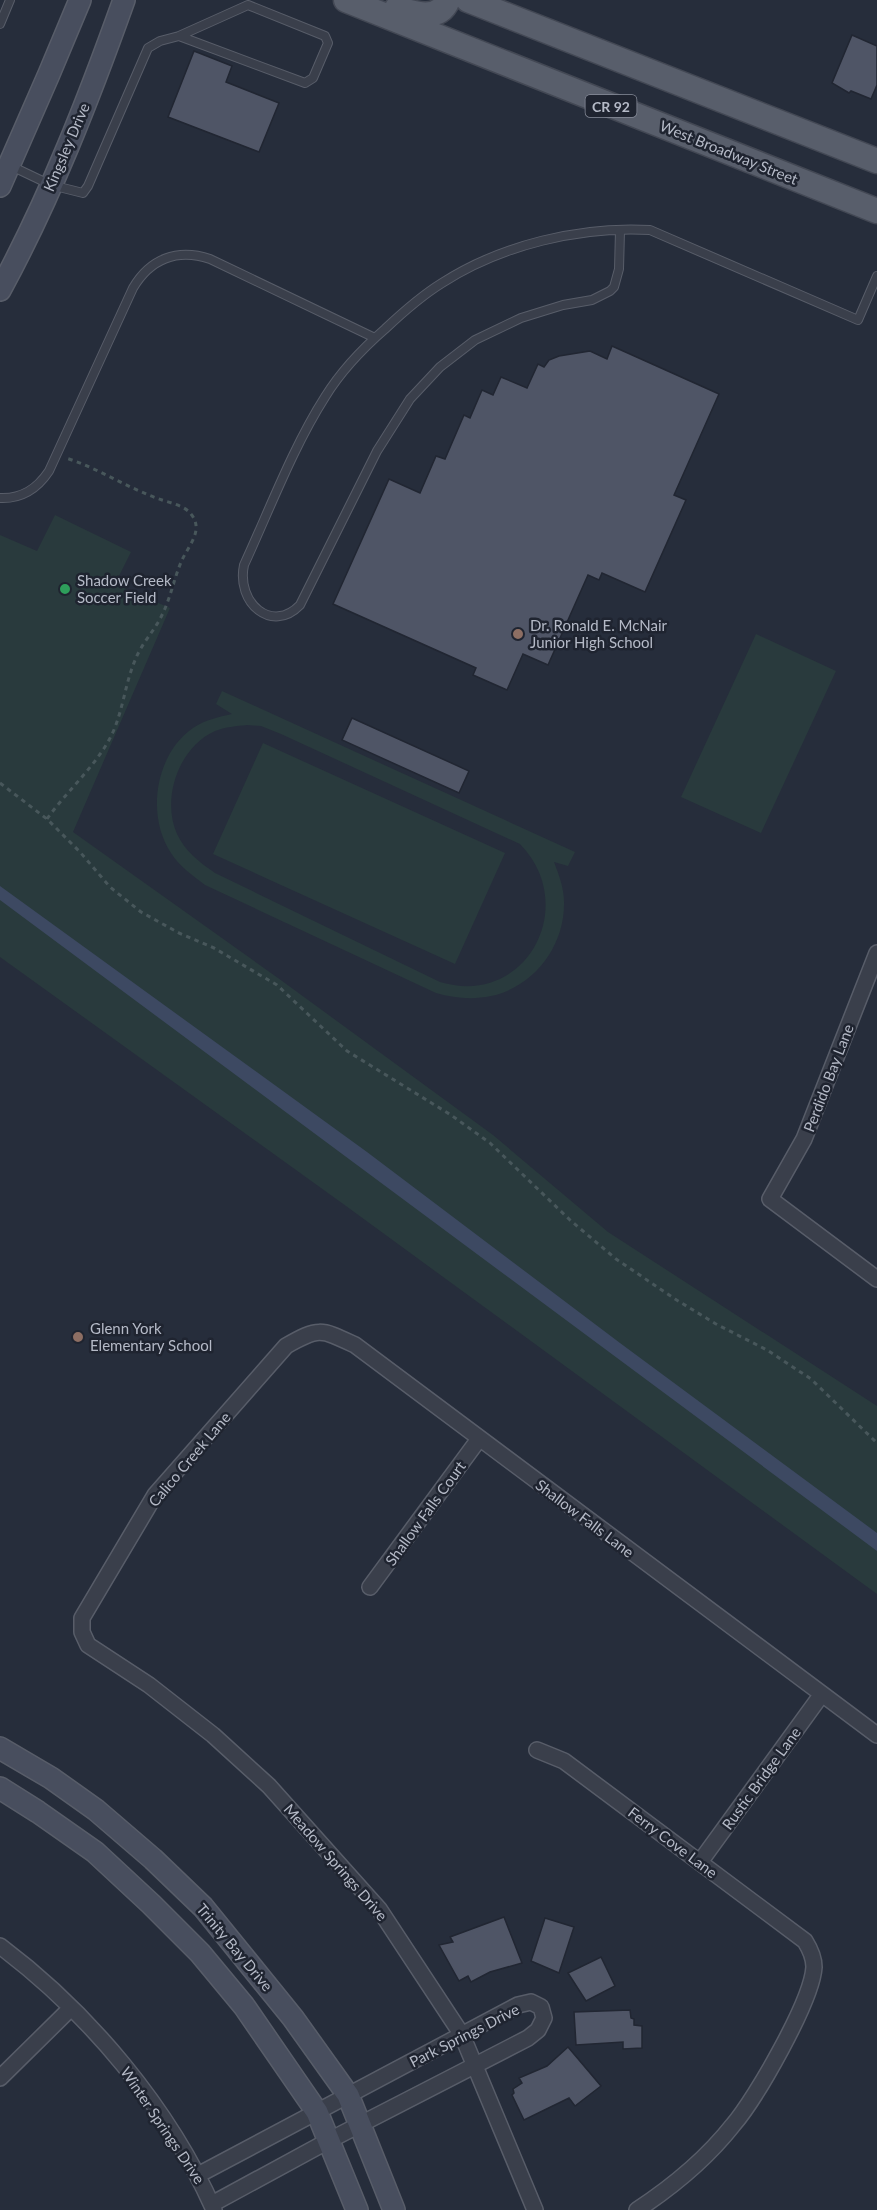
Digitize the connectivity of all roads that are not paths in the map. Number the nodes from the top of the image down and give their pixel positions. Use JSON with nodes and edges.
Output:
{"nodes":[{"id":1,"x":10,"y":0,"type":"edge"},
{"id":2,"x":80,"y":0,"type":"edge"},
{"id":3,"x":124,"y":0,"type":"edge"},
{"id":4,"x":346,"y":0,"type":"edge"},
{"id":5,"x":375,"y":0,"type":"edge"},
{"id":6,"x":448,"y":0,"type":"edge"},
{"id":7,"x":468,"y":0,"type":"edge"},
{"id":8,"x":0,"y":24,"type":"edge"},
{"id":9,"x":179,"y":36,"type":"junction"},
{"id":10,"x":877,"y":161,"type":"edge"},
{"id":11,"x":5,"y":163,"type":"edge"},
{"id":12,"x":51,"y":184,"type":"junction"},
{"id":13,"x":0,"y":186,"type":"edge"},
{"id":14,"x":877,"y":211,"type":"edge"},
{"id":15,"x":620,"y":231,"type":"junction"},
{"id":16,"x":877,"y":276,"type":"edge"},
{"id":17,"x":0,"y":290,"type":"edge"},
{"id":18,"x":375,"y":338,"type":"junction"},
{"id":19,"x":0,"y":498,"type":"edge"},
{"id":20,"x":877,"y":953,"type":"edge"},
{"id":21,"x":877,"y":1279,"type":"edge"},
{"id":22,"x":286,"y":1346,"type":"joint"},
{"id":23,"x":479,"y":1439,"type":"junction"},
{"id":24,"x":370,"y":1587,"type":"dead end"},
{"id":25,"x":88,"y":1645,"type":"joint"},
{"id":26,"x":822,"y":1694,"type":"junction"},
{"id":27,"x":877,"y":1735,"type":"edge"},
{"id":28,"x":0,"y":1748,"type":"edge"},
{"id":29,"x":537,"y":1750,"type":"dead end"},
{"id":30,"x":0,"y":1788,"type":"edge"},
{"id":31,"x":700,"y":1862,"type":"junction"},
{"id":32,"x":0,"y":1946,"type":"edge"},
{"id":33,"x":71,"y":2008,"type":"junction"},
{"id":34,"x":462,"y":2035,"type":"junction"},
{"id":35,"x":474,"y":2065,"type":"junction"},
{"id":36,"x":0,"y":2079,"type":"edge"},
{"id":37,"x":348,"y":2095,"type":"junction"},
{"id":38,"x":317,"y":2112,"type":"junction"},
{"id":39,"x":359,"y":2125,"type":"junction"},
{"id":40,"x":328,"y":2141,"type":"junction"},
{"id":41,"x":198,"y":2175,"type":"junction"},
{"id":42,"x":213,"y":2207,"type":"edge"},
{"id":43,"x":357,"y":2210,"type":"edge"},
{"id":44,"x":394,"y":2210,"type":"edge"},
{"id":45,"x":535,"y":2210,"type":"edge"},
{"id":46,"x":637,"y":2210,"type":"edge"}],
"edges":[{"from":1,"to":8,"type":"lane"},
{"from":2,"to":11,"type":"street"},
{"from":3,"to":12,"type":"street","name":"Kingsley Drive"},
{"from":4,"to":14,"type":"main road","name":"West Broadway Street","number":"CR 92"},
{"from":5,"to":6,"type":"main road"},
{"from":7,"to":10,"type":"main road"},
{"from":9,"to":9,"type":"lane"},
{"from":9,"to":12,"type":"lane"},
{"from":11,"to":12,"type":"lane"},
{"from":11,"to":13,"type":"street"},
{"from":12,"to":17,"type":"street","name":"Kingsley Drive"},
{"from":15,"to":16,"type":"lane"},
{"from":15,"to":18,"type":"lane"},
{"from":15,"to":18,"type":"lane"},
{"from":18,"to":19,"type":"lane"},
{"from":20,"to":21,"type":"street","name":"Perdido Bay Lane"},
{"from":22,"to":23,"type":"street","name":"Shallow Falls Lane"},
{"from":22,"to":25,"type":"street","name":"Calico Creek Lane"},
{"from":23,"to":24,"type":"street","name":"Shallow Falls Court"},
{"from":23,"to":26,"type":"street","name":"Shallow Falls Lane"},
{"from":25,"to":34,"type":"street","name":"Meadow Springs Drive"},
{"from":26,"to":27,"type":"street","name":"Shallow Falls Lane"},
{"from":26,"to":31,"type":"street","name":"Rustic Bridge Lane"},
{"from":28,"to":37,"type":"street","name":"Trinity Bay Drive"},
{"from":29,"to":31,"type":"street","name":"Ferry Cove Lane"},
{"from":30,"to":38,"type":"street","name":"Trinity Bay Drive"},
{"from":31,"to":46,"type":"street","name":"Ferry Cove Lane"},
{"from":32,"to":33,"type":"street","name":"Winter Springs Drive"},
{"from":33,"to":36,"type":"street"},
{"from":33,"to":41,"type":"street","name":"Winter Springs Drive"},
{"from":34,"to":35,"type":"street","name":"Meadow Springs Drive"},
{"from":34,"to":35,"type":"street","name":"Park Springs Drive"},
{"from":34,"to":37,"type":"street","name":"Park Springs Drive"},
{"from":35,"to":39,"type":"street","name":"Park Springs Drive"},
{"from":35,"to":45,"type":"street","name":"Meadow Springs Drive"},
{"from":37,"to":38,"type":"street","name":"Park Springs Drive"},
{"from":37,"to":39,"type":"street","name":"Trinity Bay Drive"},
{"from":38,"to":40,"type":"street","name":"Trinity Bay Drive"},
{"from":38,"to":41,"type":"street","name":"Park Springs Drive"},
{"from":39,"to":40,"type":"street","name":"Park Springs Drive"},
{"from":39,"to":44,"type":"street","name":"Trinity Bay Drive"},
{"from":40,"to":42,"type":"street","name":"Park Springs Drive"},
{"from":40,"to":43,"type":"street","name":"Trinity Bay Drive"},
{"from":41,"to":42,"type":"street","name":"Winter Springs Drive"}]}
